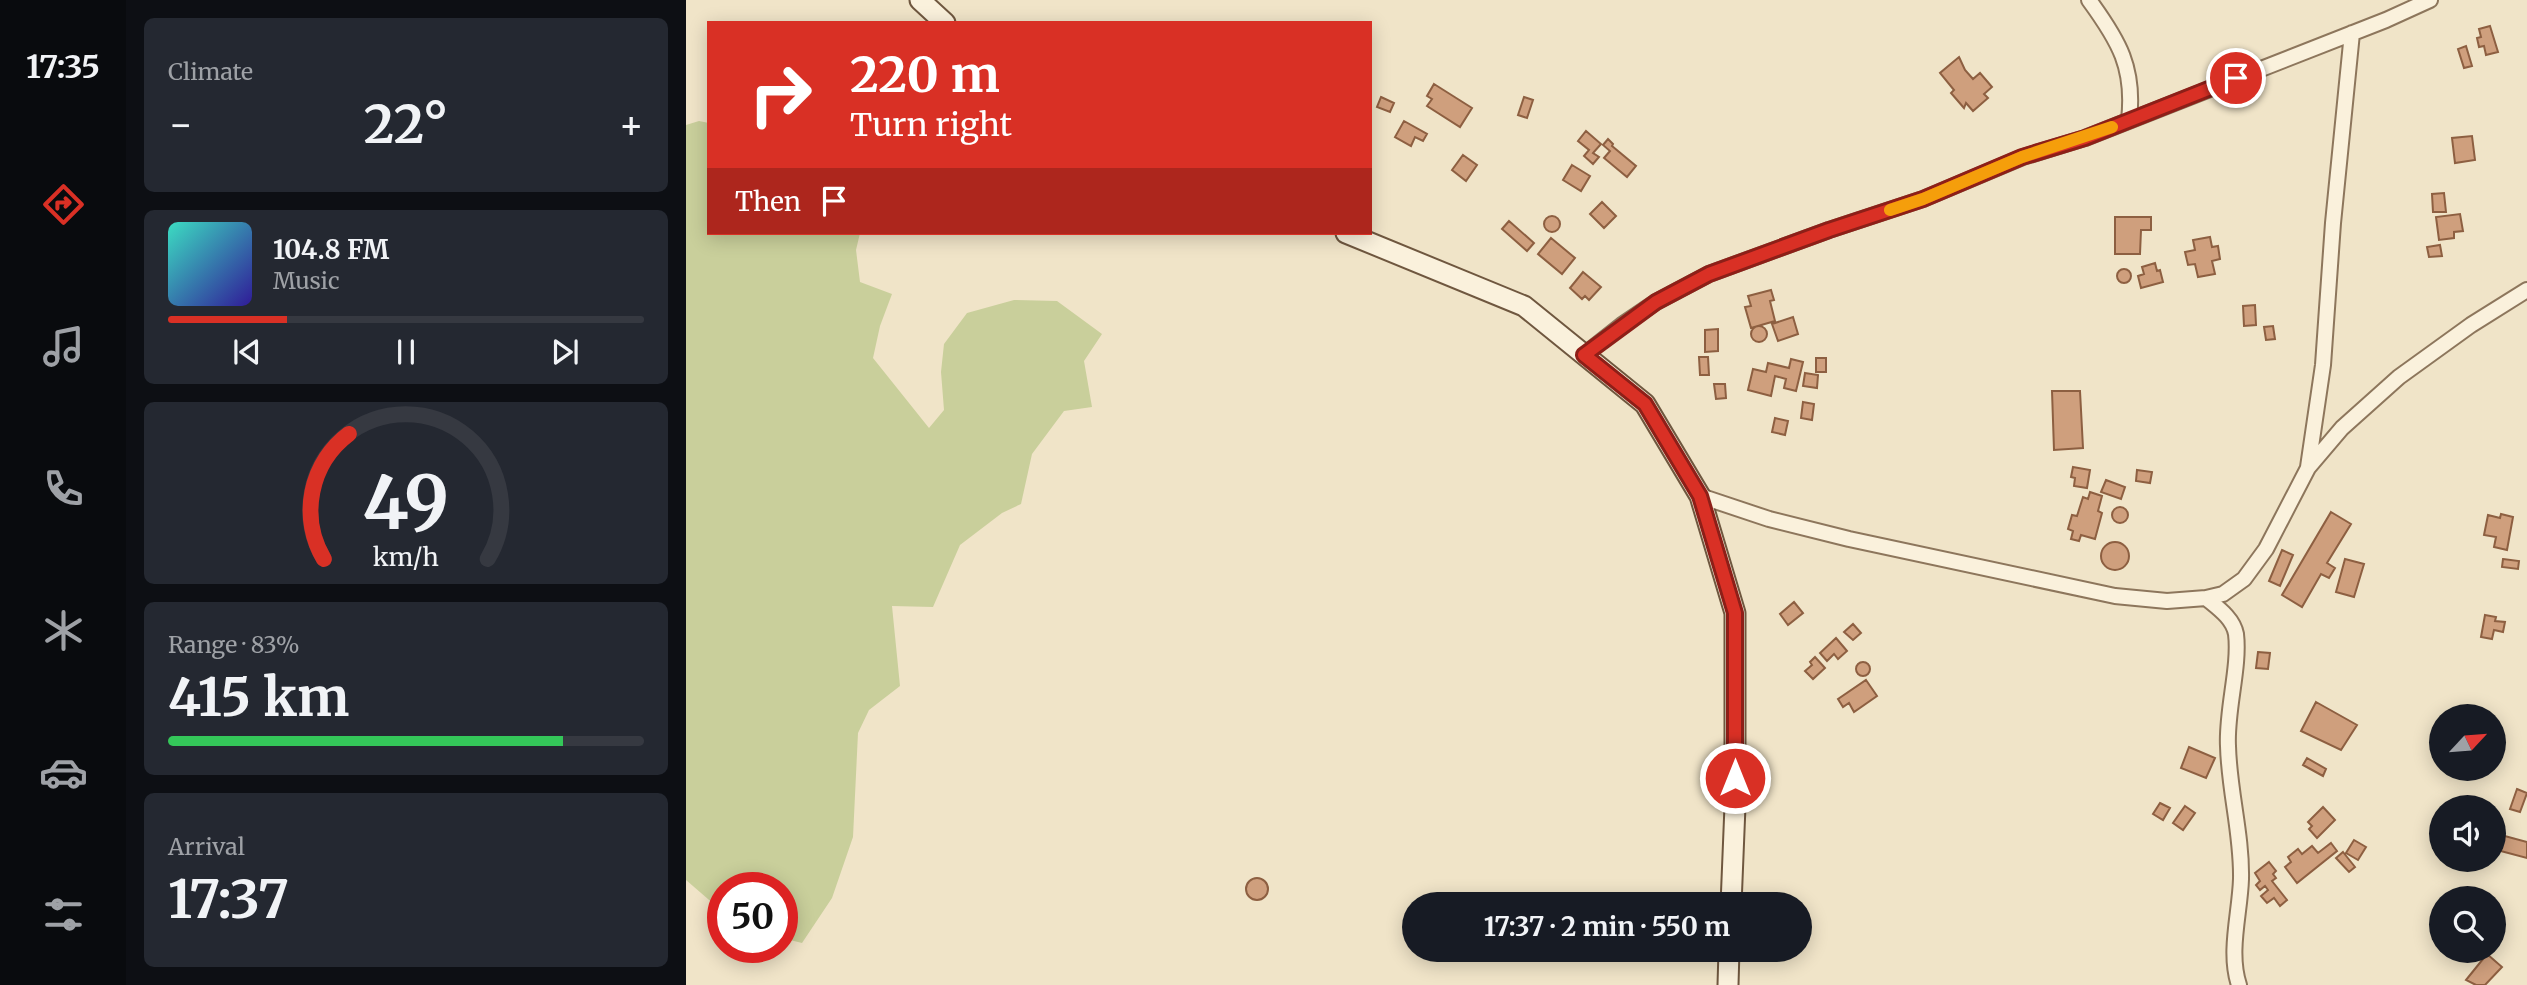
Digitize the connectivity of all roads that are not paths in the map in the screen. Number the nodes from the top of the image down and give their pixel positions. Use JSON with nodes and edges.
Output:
{"nodes":[{"id":1,"x":920,"y":0,"type":"edge"},
{"id":2,"x":2089,"y":0,"type":"edge"},
{"id":3,"x":2430,"y":0,"type":"edge"},
{"id":4,"x":943,"y":21,"type":"edge"},
{"id":5,"x":2352,"y":33,"type":"junction"},
{"id":6,"x":2129,"y":120,"type":"junction"},
{"id":7,"x":1351,"y":235,"type":"edge"},
{"id":8,"x":2527,"y":290,"type":"edge"},
{"id":9,"x":1584,"y":355,"type":"junction"},
{"id":10,"x":2308,"y":468,"type":"junction"},
{"id":11,"x":1700,"y":496,"type":"junction"},
{"id":12,"x":2206,"y":598,"type":"junction"},
{"id":13,"x":1732,"y":892,"type":"edge"},
{"id":14,"x":1729,"y":962,"type":"edge"},
{"id":15,"x":1728,"y":985,"type":"edge"},
{"id":16,"x":2239,"y":985,"type":"edge"}],
"edges":[{"from":1,"to":4,"type":"main road"},
{"from":2,"to":6,"type":"street"},
{"from":3,"to":5,"type":"street"},
{"from":5,"to":6,"type":"street"},
{"from":5,"to":10,"type":"street"},
{"from":6,"to":9,"type":"street"},
{"from":7,"to":9,"type":"main road"},
{"from":8,"to":10,"type":"street"},
{"from":9,"to":11,"type":"main road"},
{"from":10,"to":12,"type":"street"},
{"from":11,"to":12,"type":"street"},
{"from":11,"to":13,"type":"main road"},
{"from":12,"to":16,"type":"street"},
{"from":14,"to":15,"type":"main road"}]}
